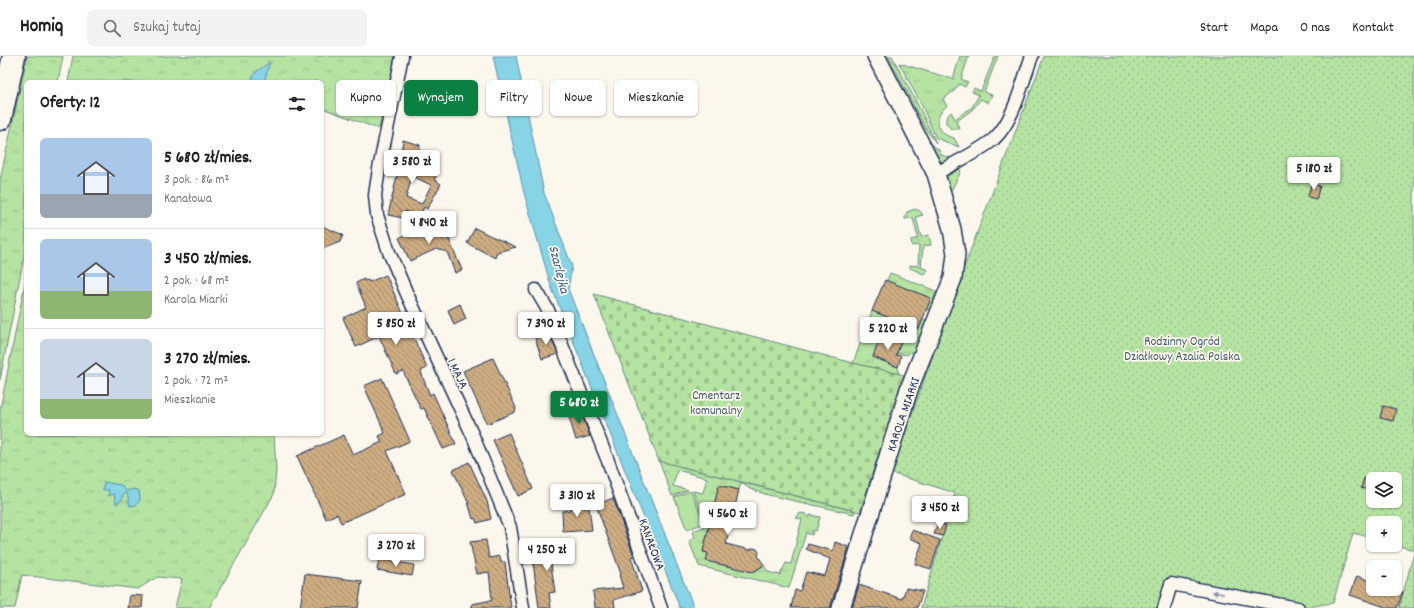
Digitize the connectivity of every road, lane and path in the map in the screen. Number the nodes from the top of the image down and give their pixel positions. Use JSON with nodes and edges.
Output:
{"nodes":[{"id":1,"x":14,"y":56,"type":"edge"},
{"id":2,"x":402,"y":56,"type":"edge"},
{"id":3,"x":876,"y":56,"type":"edge"},
{"id":4,"x":1032,"y":56,"type":"edge"},
{"id":5,"x":0,"y":119,"type":"edge"},
{"id":6,"x":936,"y":174,"type":"junction"},
{"id":7,"x":536,"y":290,"type":"dead end"},
{"id":8,"x":523,"y":608,"type":"edge"},
{"id":9,"x":661,"y":608,"type":"edge"},
{"id":10,"x":841,"y":608,"type":"edge"},
{"id":11,"x":1164,"y":608,"type":"edge"},
{"id":12,"x":1298,"y":608,"type":"edge"}],
"edges":[{"from":1,"to":5,"type":"highway"},
{"from":2,"to":8,"type":"street","name":"1 MAJA"},
{"from":3,"to":6,"type":"street","name":"KAROLA MIARKI"},
{"from":4,"to":6,"type":"street"},
{"from":6,"to":10,"type":"street","name":"KAROLA MIARKI"},
{"from":7,"to":9,"type":"street","name":"KANAŁOWA"},
{"from":12,"to":11,"type":"street","one_way":true}]}
